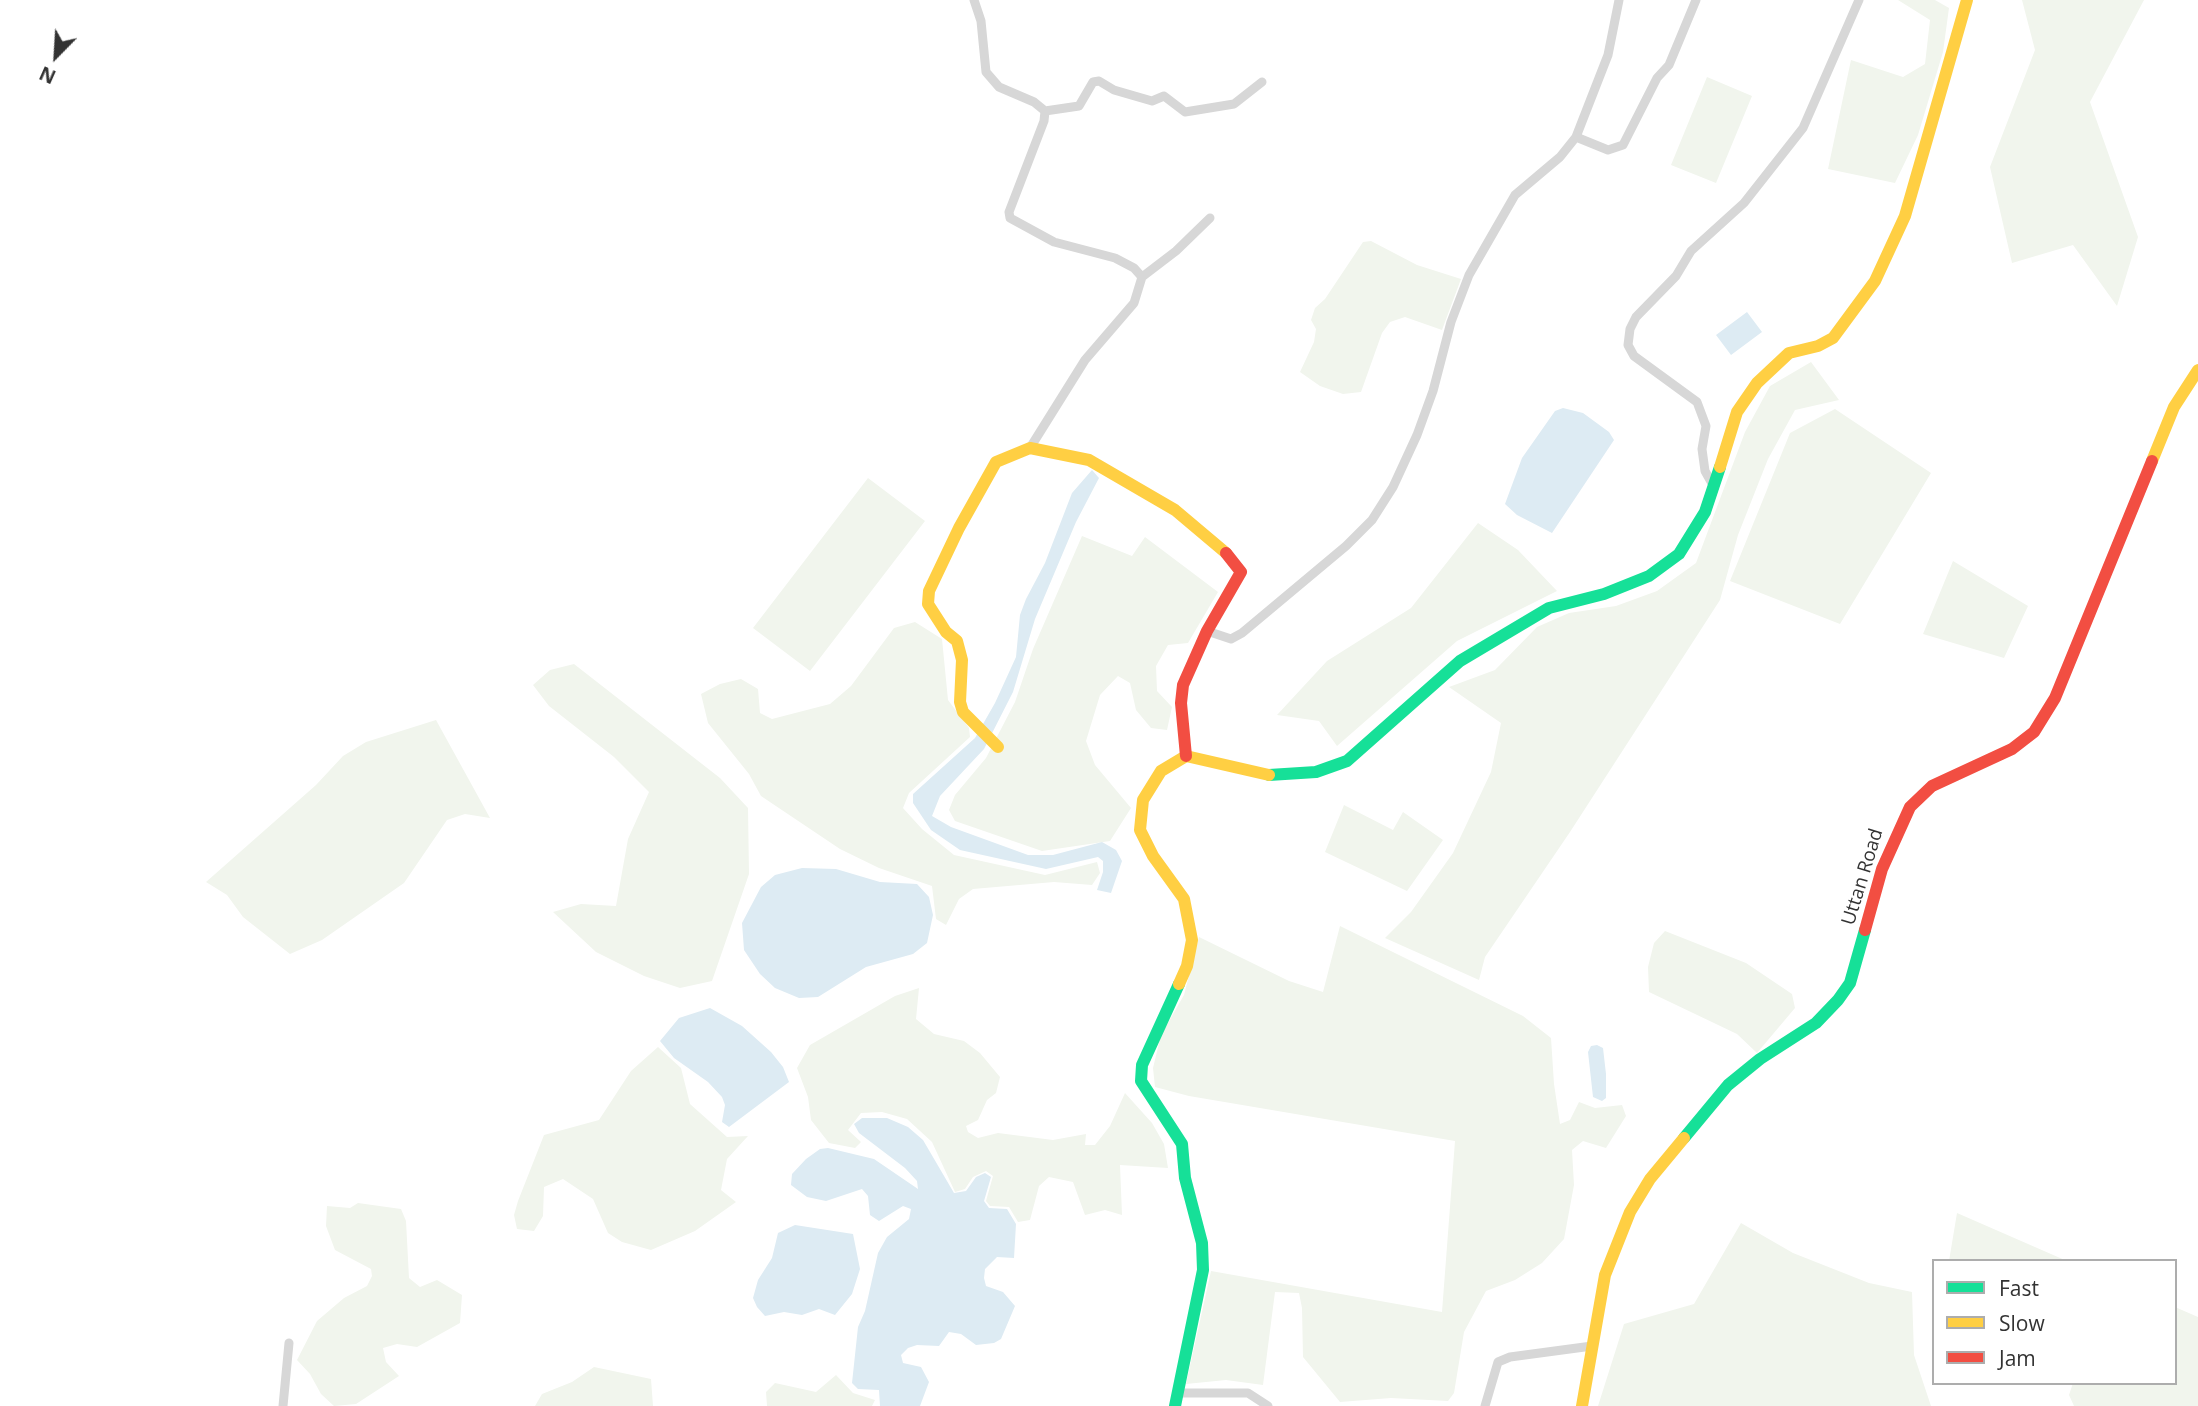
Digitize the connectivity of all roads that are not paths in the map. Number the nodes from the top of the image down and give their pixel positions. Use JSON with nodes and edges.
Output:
{"nodes":[{"id":1,"x":974,"y":0,"type":"edge"},
{"id":2,"x":1619,"y":0,"type":"edge"},
{"id":3,"x":1696,"y":0,"type":"edge"},
{"id":4,"x":1859,"y":0,"type":"edge"},
{"id":5,"x":1967,"y":0,"type":"edge"},
{"id":6,"x":1262,"y":82,"type":"dead end"},
{"id":7,"x":1045,"y":111,"type":"junction"},
{"id":8,"x":1576,"y":137,"type":"junction"},
{"id":9,"x":1210,"y":218,"type":"dead end"},
{"id":10,"x":1142,"y":277,"type":"junction"},
{"id":11,"x":2198,"y":370,"type":"edge"},
{"id":12,"x":1030,"y":448,"type":"junction"},
{"id":13,"x":1714,"y":487,"type":"junction"},
{"id":14,"x":1208,"y":631,"type":"junction"},
{"id":15,"x":998,"y":747,"type":"dead end"},
{"id":16,"x":1186,"y":756,"type":"junction"},
{"id":17,"x":289,"y":1343,"type":"dead end"},
{"id":18,"x":1592,"y":1346,"type":"junction"},
{"id":19,"x":1177,"y":1399,"type":"edge"},
{"id":20,"x":283,"y":1406,"type":"edge"},
{"id":21,"x":1268,"y":1406,"type":"edge"},
{"id":22,"x":1485,"y":1406,"type":"edge"},
{"id":23,"x":1582,"y":1406,"type":"edge"}],
"edges":[{"from":1,"to":7,"type":"street"},
{"from":2,"to":8,"type":"street"},
{"from":3,"to":8,"type":"street"},
{"from":4,"to":13,"type":"street"},
{"from":5,"to":13,"type":"street"},
{"from":6,"to":7,"type":"street"},
{"from":7,"to":10,"type":"street"},
{"from":8,"to":14,"type":"street"},
{"from":9,"to":10,"type":"street"},
{"from":10,"to":12,"type":"street"},
{"from":11,"to":18,"type":"street","name":"Uttan Road"},
{"from":12,"to":14,"type":"street"},
{"from":12,"to":15,"type":"street"},
{"from":13,"to":16,"type":"street"},
{"from":14,"to":16,"type":"street"},
{"from":16,"to":19,"type":"street"},
{"from":17,"to":20,"type":"street"},
{"from":18,"to":22,"type":"street"},
{"from":18,"to":23,"type":"street","name":"Uttan Road"},
{"from":19,"to":21,"type":"street"}]}
